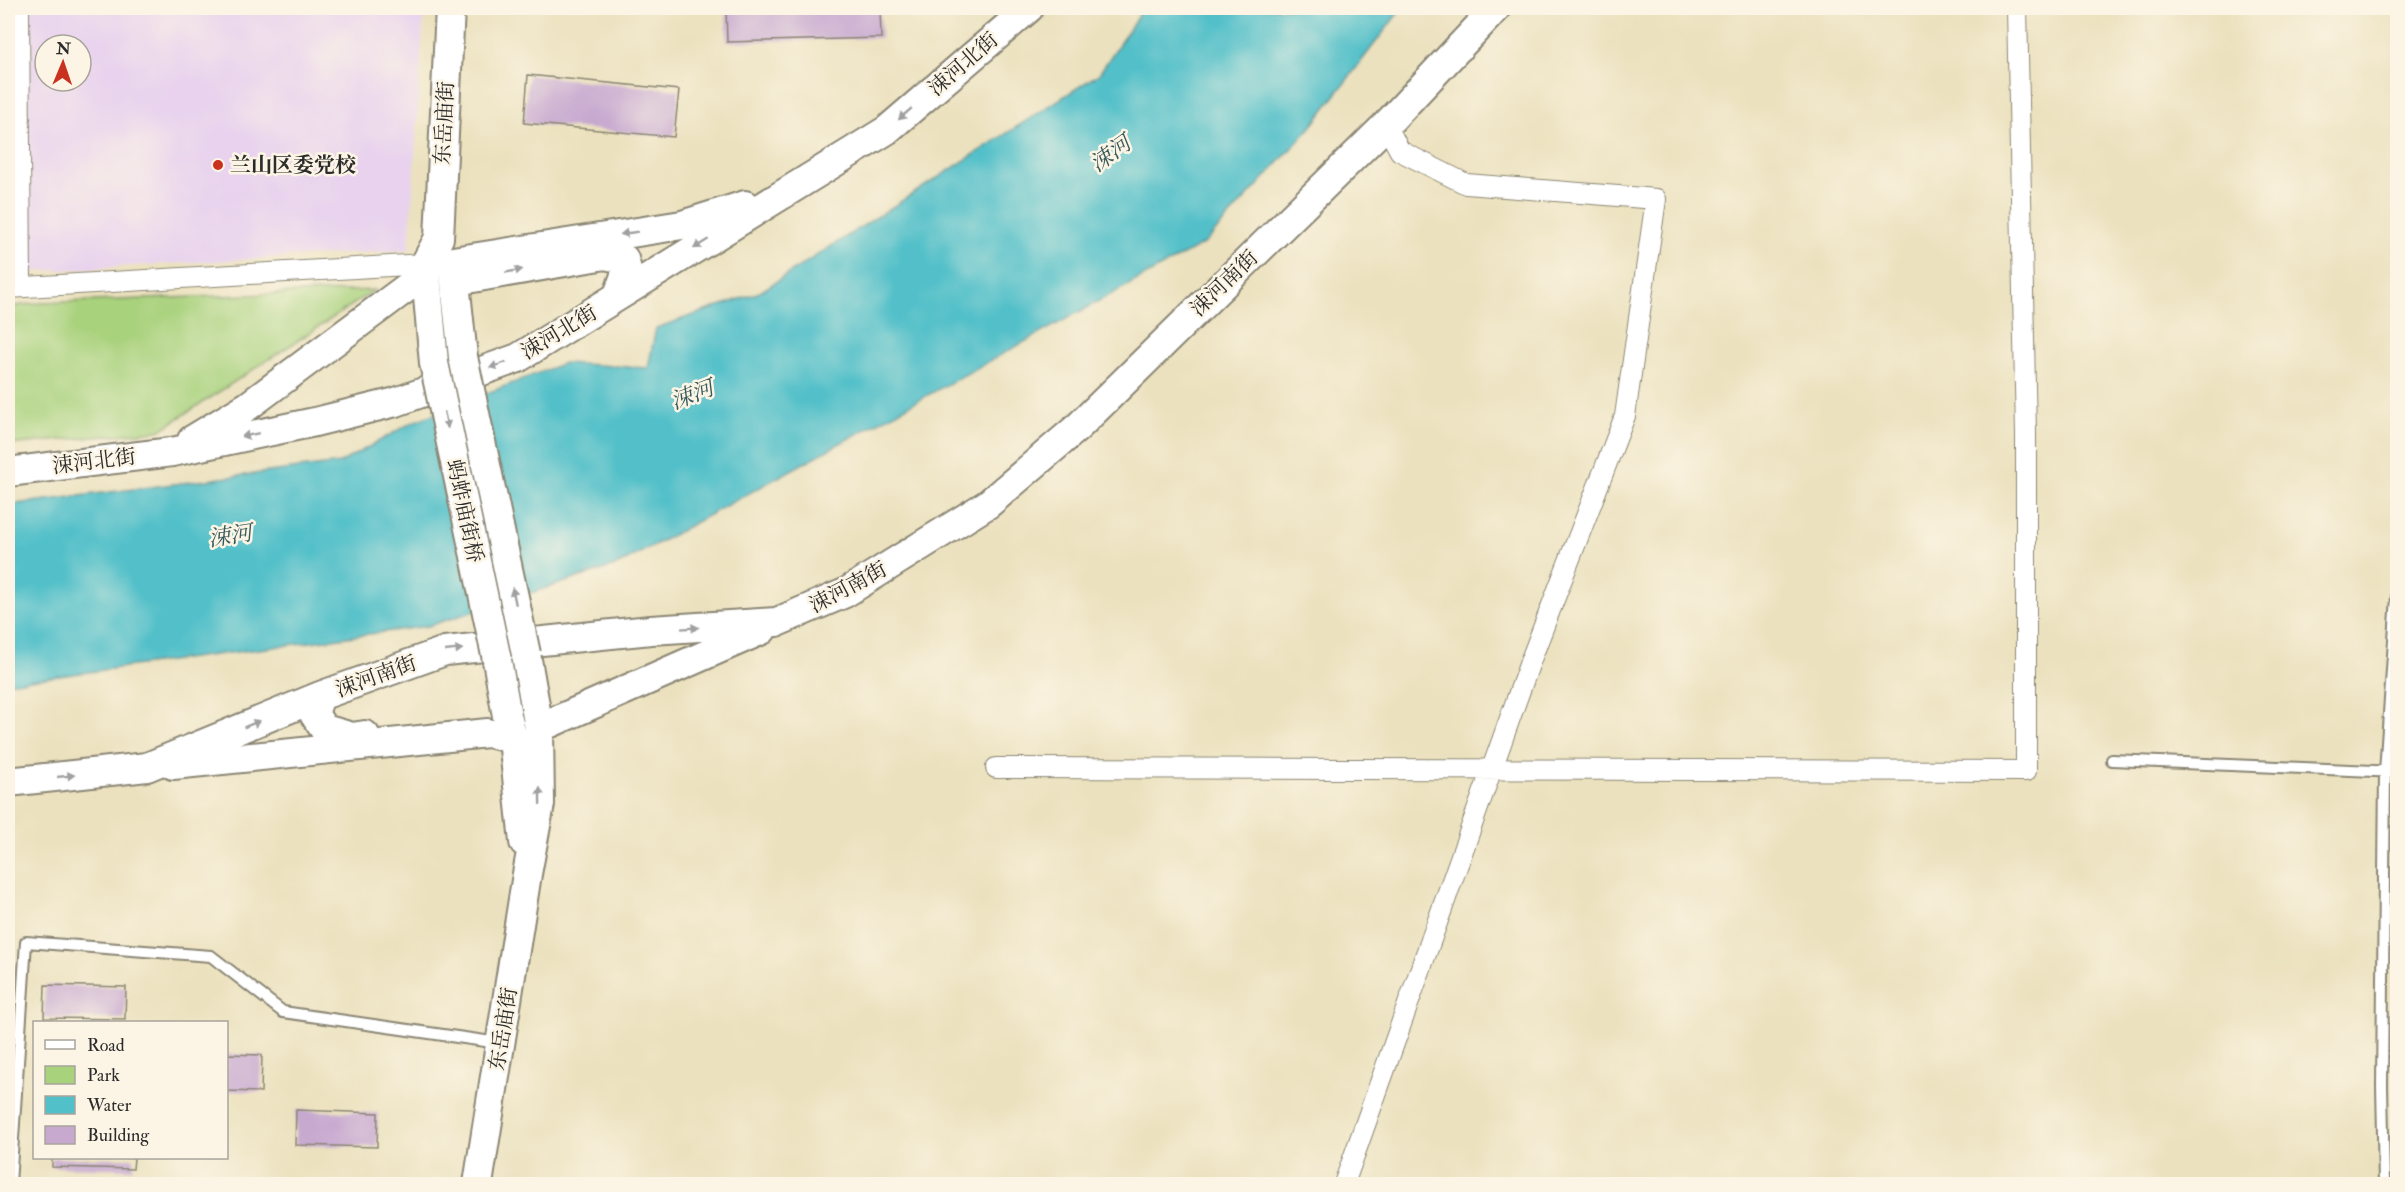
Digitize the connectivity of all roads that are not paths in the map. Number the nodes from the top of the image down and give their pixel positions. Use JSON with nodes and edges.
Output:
{"nodes":[{"id":1,"x":20,"y":8,"type":"edge"},
{"id":2,"x":450,"y":8,"type":"edge"},
{"id":3,"x":1029,"y":8,"type":"edge"},
{"id":4,"x":1496,"y":8,"type":"edge"},
{"id":5,"x":2017,"y":8,"type":"edge"},
{"id":6,"x":1386,"y":124,"type":"junction"},
{"id":7,"x":787,"y":191,"type":"junction"},
{"id":8,"x":437,"y":269,"type":"junction"},
{"id":9,"x":14,"y":287,"type":"edge"},
{"id":10,"x":618,"y":295,"type":"junction"},
{"id":11,"x":434,"y":363,"type":"joint"},
{"id":12,"x":315,"y":422,"type":"junction"},
{"id":13,"x":172,"y":452,"type":"junction"},
{"id":14,"x":8,"y":472,"type":"edge"},
{"id":15,"x":2397,"y":582,"type":"edge"},
{"id":16,"x":845,"y":593,"type":"junction"},
{"id":17,"x":651,"y":630,"type":"junction"},
{"id":18,"x":497,"y":660,"type":"joint"},
{"id":19,"x":320,"y":696,"type":"junction"},
{"id":20,"x":537,"y":718,"type":"junction"},
{"id":21,"x":510,"y":728,"type":"junction"},
{"id":22,"x":2112,"y":760,"type":"dead end"},
{"id":23,"x":147,"y":767,"type":"junction"},
{"id":24,"x":996,"y":768,"type":"dead end"},
{"id":25,"x":1492,"y":770,"type":"junction"},
{"id":26,"x":2385,"y":772,"type":"junction"},
{"id":27,"x":2397,"y":772,"type":"edge"},
{"id":28,"x":8,"y":782,"type":"edge"},
{"id":29,"x":527,"y":874,"type":"junction"},
{"id":30,"x":501,"y":1043,"type":"junction"},
{"id":31,"x":10,"y":1185,"type":"edge"},
{"id":32,"x":478,"y":1185,"type":"edge"},
{"id":33,"x":1344,"y":1185,"type":"edge"},
{"id":34,"x":2384,"y":1185,"type":"edge"}],
"edges":[{"from":1,"to":9,"type":"street"},
{"from":2,"to":8,"type":"main road","name":"东岳庙街"},
{"from":3,"to":7,"type":"main road","name":"涑河北街","one_way":true},
{"from":4,"to":6,"type":"main road","name":"涑河南街"},
{"from":5,"to":25,"type":"street"},
{"from":6,"to":16,"type":"main road","name":"涑河南街"},
{"from":6,"to":25,"type":"street"},
{"from":7,"to":8,"type":"main road","one_way":true},
{"from":7,"to":10,"type":"main road","name":"涑河北街","one_way":true},
{"from":8,"to":9,"type":"street"},
{"from":8,"to":10,"type":"main road","one_way":true},
{"from":8,"to":11,"type":"main road","name":"东岳庙街"},
{"from":8,"to":12,"type":"main road"},
{"from":8,"to":13,"type":"main road"},
{"from":20,"to":8,"type":"main road","name":"东岳庙街","one_way":true,"bridge":true},
{"from":10,"to":12,"type":"main road","name":"涑河北街","one_way":true},
{"from":11,"to":18,"type":"main road","name":"蚂蚱庙街桥","one_way":true,"bridge":true},
{"from":12,"to":13,"type":"main road","name":"涑河北街","one_way":true},
{"from":13,"to":14,"type":"main road","name":"涑河北街"},
{"from":15,"to":26,"type":"lane"},
{"from":17,"to":16,"type":"main road","name":"涑河南街","one_way":true},
{"from":16,"to":20,"type":"main road"},
{"from":19,"to":17,"type":"main road","name":"涑河南街","one_way":true},
{"from":17,"to":20,"type":"main road"},
{"from":18,"to":21,"type":"main road","name":"东岳庙街"},
{"from":19,"to":21,"type":"main road"},
{"from":23,"to":19,"type":"main road","name":"涑河南街","one_way":true},
{"from":29,"to":20,"type":"main road","name":"东岳庙街","one_way":true},
{"from":21,"to":23,"type":"main road"},
{"from":21,"to":29,"type":"main road","name":"东岳庙街"},
{"from":22,"to":26,"type":"lane"},
{"from":28,"to":23,"type":"main road","name":"涑河南街","one_way":true},
{"from":24,"to":25,"type":"street"},
{"from":25,"to":33,"type":"street"},
{"from":26,"to":27,"type":"lane"},
{"from":26,"to":34,"type":"lane"},
{"from":29,"to":30,"type":"main road","name":"东岳庙街"},
{"from":30,"to":31,"type":"lane"},
{"from":30,"to":32,"type":"main road","name":"东岳庙街"}]}
